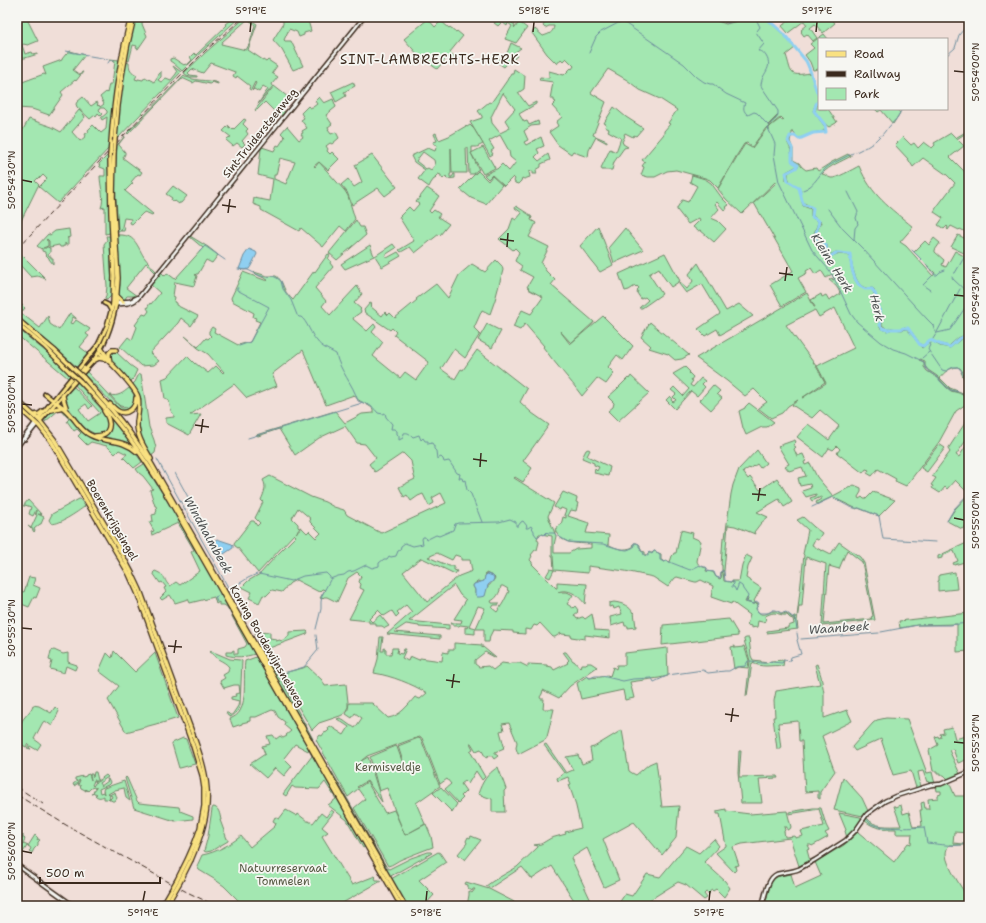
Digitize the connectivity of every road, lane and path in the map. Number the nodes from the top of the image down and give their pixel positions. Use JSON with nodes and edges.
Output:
{"nodes":[{"id":1,"x":130,"y":17,"type":"edge"},
{"id":2,"x":134,"y":17,"type":"edge"},
{"id":3,"x":364,"y":17,"type":"edge"},
{"id":4,"x":124,"y":57,"type":"junction"},
{"id":5,"x":122,"y":64,"type":"junction"},
{"id":6,"x":113,"y":230,"type":"junction"},
{"id":7,"x":114,"y":238,"type":"junction"},
{"id":8,"x":117,"y":296,"type":"junction"},
{"id":9,"x":104,"y":303,"type":"dead end"},
{"id":10,"x":114,"y":303,"type":"junction"},
{"id":11,"x":123,"y":303,"type":"junction"},
{"id":12,"x":113,"y":310,"type":"junction"},
{"id":13,"x":17,"y":318,"type":"edge"},
{"id":14,"x":17,"y":324,"type":"edge"},
{"id":15,"x":102,"y":348,"type":"junction"},
{"id":16,"x":116,"y":350,"type":"dead end"},
{"id":17,"x":94,"y":351,"type":"junction"},
{"id":18,"x":98,"y":354,"type":"junction"},
{"id":19,"x":104,"y":359,"type":"junction"},
{"id":20,"x":94,"y":360,"type":"junction"},
{"id":21,"x":111,"y":363,"type":"junction"},
{"id":22,"x":129,"y":385,"type":"junction"},
{"id":23,"x":45,"y":394,"type":"dead end"},
{"id":24,"x":64,"y":394,"type":"junction"},
{"id":25,"x":17,"y":400,"type":"edge"},
{"id":26,"x":56,"y":401,"type":"junction"},
{"id":27,"x":99,"y":401,"type":"junction"},
{"id":28,"x":105,"y":401,"type":"junction"},
{"id":29,"x":17,"y":406,"type":"edge"},
{"id":30,"x":64,"y":407,"type":"junction"},
{"id":31,"x":46,"y":409,"type":"junction"},
{"id":32,"x":51,"y":410,"type":"junction"},
{"id":33,"x":32,"y":416,"type":"junction"},
{"id":34,"x":44,"y":418,"type":"junction"},
{"id":35,"x":38,"y":422,"type":"junction"},
{"id":36,"x":33,"y":428,"type":"junction"},
{"id":37,"x":41,"y":428,"type":"junction"},
{"id":38,"x":46,"y":428,"type":"junction"},
{"id":39,"x":17,"y":447,"type":"edge"},
{"id":40,"x":147,"y":463,"type":"junction"},
{"id":41,"x":156,"y":472,"type":"junction"},
{"id":42,"x":154,"y":634,"type":"junction"},
{"id":43,"x":969,"y":772,"type":"edge"},
{"id":44,"x":190,"y":859,"type":"junction"},
{"id":45,"x":17,"y":866,"type":"edge"},
{"id":46,"x":73,"y":906,"type":"edge"},
{"id":47,"x":162,"y":906,"type":"edge"},
{"id":48,"x":166,"y":906,"type":"edge"},
{"id":49,"x":401,"y":906,"type":"edge"},
{"id":50,"x":405,"y":906,"type":"edge"},
{"id":51,"x":762,"y":906,"type":"edge"}],
"edges":[{"from":1,"to":4,"type":"highway"},
{"from":2,"to":4,"type":"highway"},
{"from":3,"to":11,"type":"main road","name":"Sint-Truidersteenweg"},
{"from":4,"to":5,"type":"highway"},
{"from":5,"to":6,"type":"highway","bridge":true},
{"from":5,"to":6,"type":"highway","bridge":true},
{"from":6,"to":7,"type":"highway"},
{"from":7,"to":8,"type":"highway"},
{"from":7,"to":10,"type":"highway"},
{"from":8,"to":10,"type":"highway"},
{"from":8,"to":11,"type":"highway"},
{"from":9,"to":12,"type":"main road"},
{"from":10,"to":11,"type":"main road","name":"Sint-Truidersteenweg"},
{"from":10,"to":12,"type":"main road"},
{"from":11,"to":12,"type":"main road"},
{"from":12,"to":15,"type":"main road"},
{"from":12,"to":17,"type":"main road"},
{"from":13,"to":28,"type":"highway","name":"Koning Boudewijnsnelweg","bridge":true},
{"from":14,"to":27,"type":"highway","name":"Koning Boudewijnsnelweg","bridge":true},
{"from":15,"to":18,"type":"main road"},
{"from":15,"to":21,"type":"highway"},
{"from":16,"to":21,"type":"highway"},
{"from":17,"to":18,"type":"main road"},
{"from":17,"to":26,"type":"main road"},
{"from":18,"to":19,"type":"highway"},
{"from":18,"to":20,"type":"main road"},
{"from":18,"to":21,"type":"highway"},
{"from":19,"to":20,"type":"highway"},
{"from":19,"to":22,"type":"highway"},
{"from":20,"to":24,"type":"main road"},
{"from":21,"to":22,"type":"highway"},
{"from":22,"to":28,"type":"highway"},
{"from":22,"to":41,"type":"highway"},
{"from":23,"to":26,"type":"main road"},
{"from":24,"to":26,"type":"main road"},
{"from":24,"to":30,"type":"highway"},
{"from":25,"to":33,"type":"highway"},
{"from":26,"to":30,"type":"highway"},
{"from":26,"to":31,"type":"main road"},
{"from":26,"to":32,"type":"main road"},
{"from":27,"to":30,"type":"highway"},
{"from":27,"to":40,"type":"highway","name":"Koning Boudewijnsnelweg"},
{"from":28,"to":41,"type":"highway","name":"Koning Boudewijnsnelweg"},
{"from":29,"to":33,"type":"highway"},
{"from":30,"to":32,"type":"highway"},
{"from":30,"to":40,"type":"highway"},
{"from":31,"to":33,"type":"main road"},
{"from":31,"to":35,"type":"main road"},
{"from":32,"to":34,"type":"main road"},
{"from":33,"to":35,"type":"highway"},
{"from":33,"to":36,"type":"main road"},
{"from":34,"to":35,"type":"main road"},
{"from":34,"to":38,"type":"main road"},
{"from":35,"to":36,"type":"main road"},
{"from":35,"to":37,"type":"highway","name":"Boerenkrijgsingel"},
{"from":35,"to":38,"type":"highway","name":"Boerenkrijgsingel"},
{"from":36,"to":37,"type":"main road"},
{"from":36,"to":39,"type":"main road"},
{"from":37,"to":42,"type":"highway","name":"Boerenkrijgsingel"},
{"from":38,"to":42,"type":"highway","name":"Boerenkrijgsingel"},
{"from":40,"to":49,"type":"highway","name":"Koning Boudewijnsnelweg"},
{"from":41,"to":50,"type":"highway","name":"Koning Boudewijnsnelweg"},
{"from":42,"to":44,"type":"highway"},
{"from":43,"to":51,"type":"main road"},
{"from":44,"to":47,"type":"highway","bridge":true},
{"from":44,"to":48,"type":"highway","bridge":true},
{"from":45,"to":46,"type":"main road"}]}
